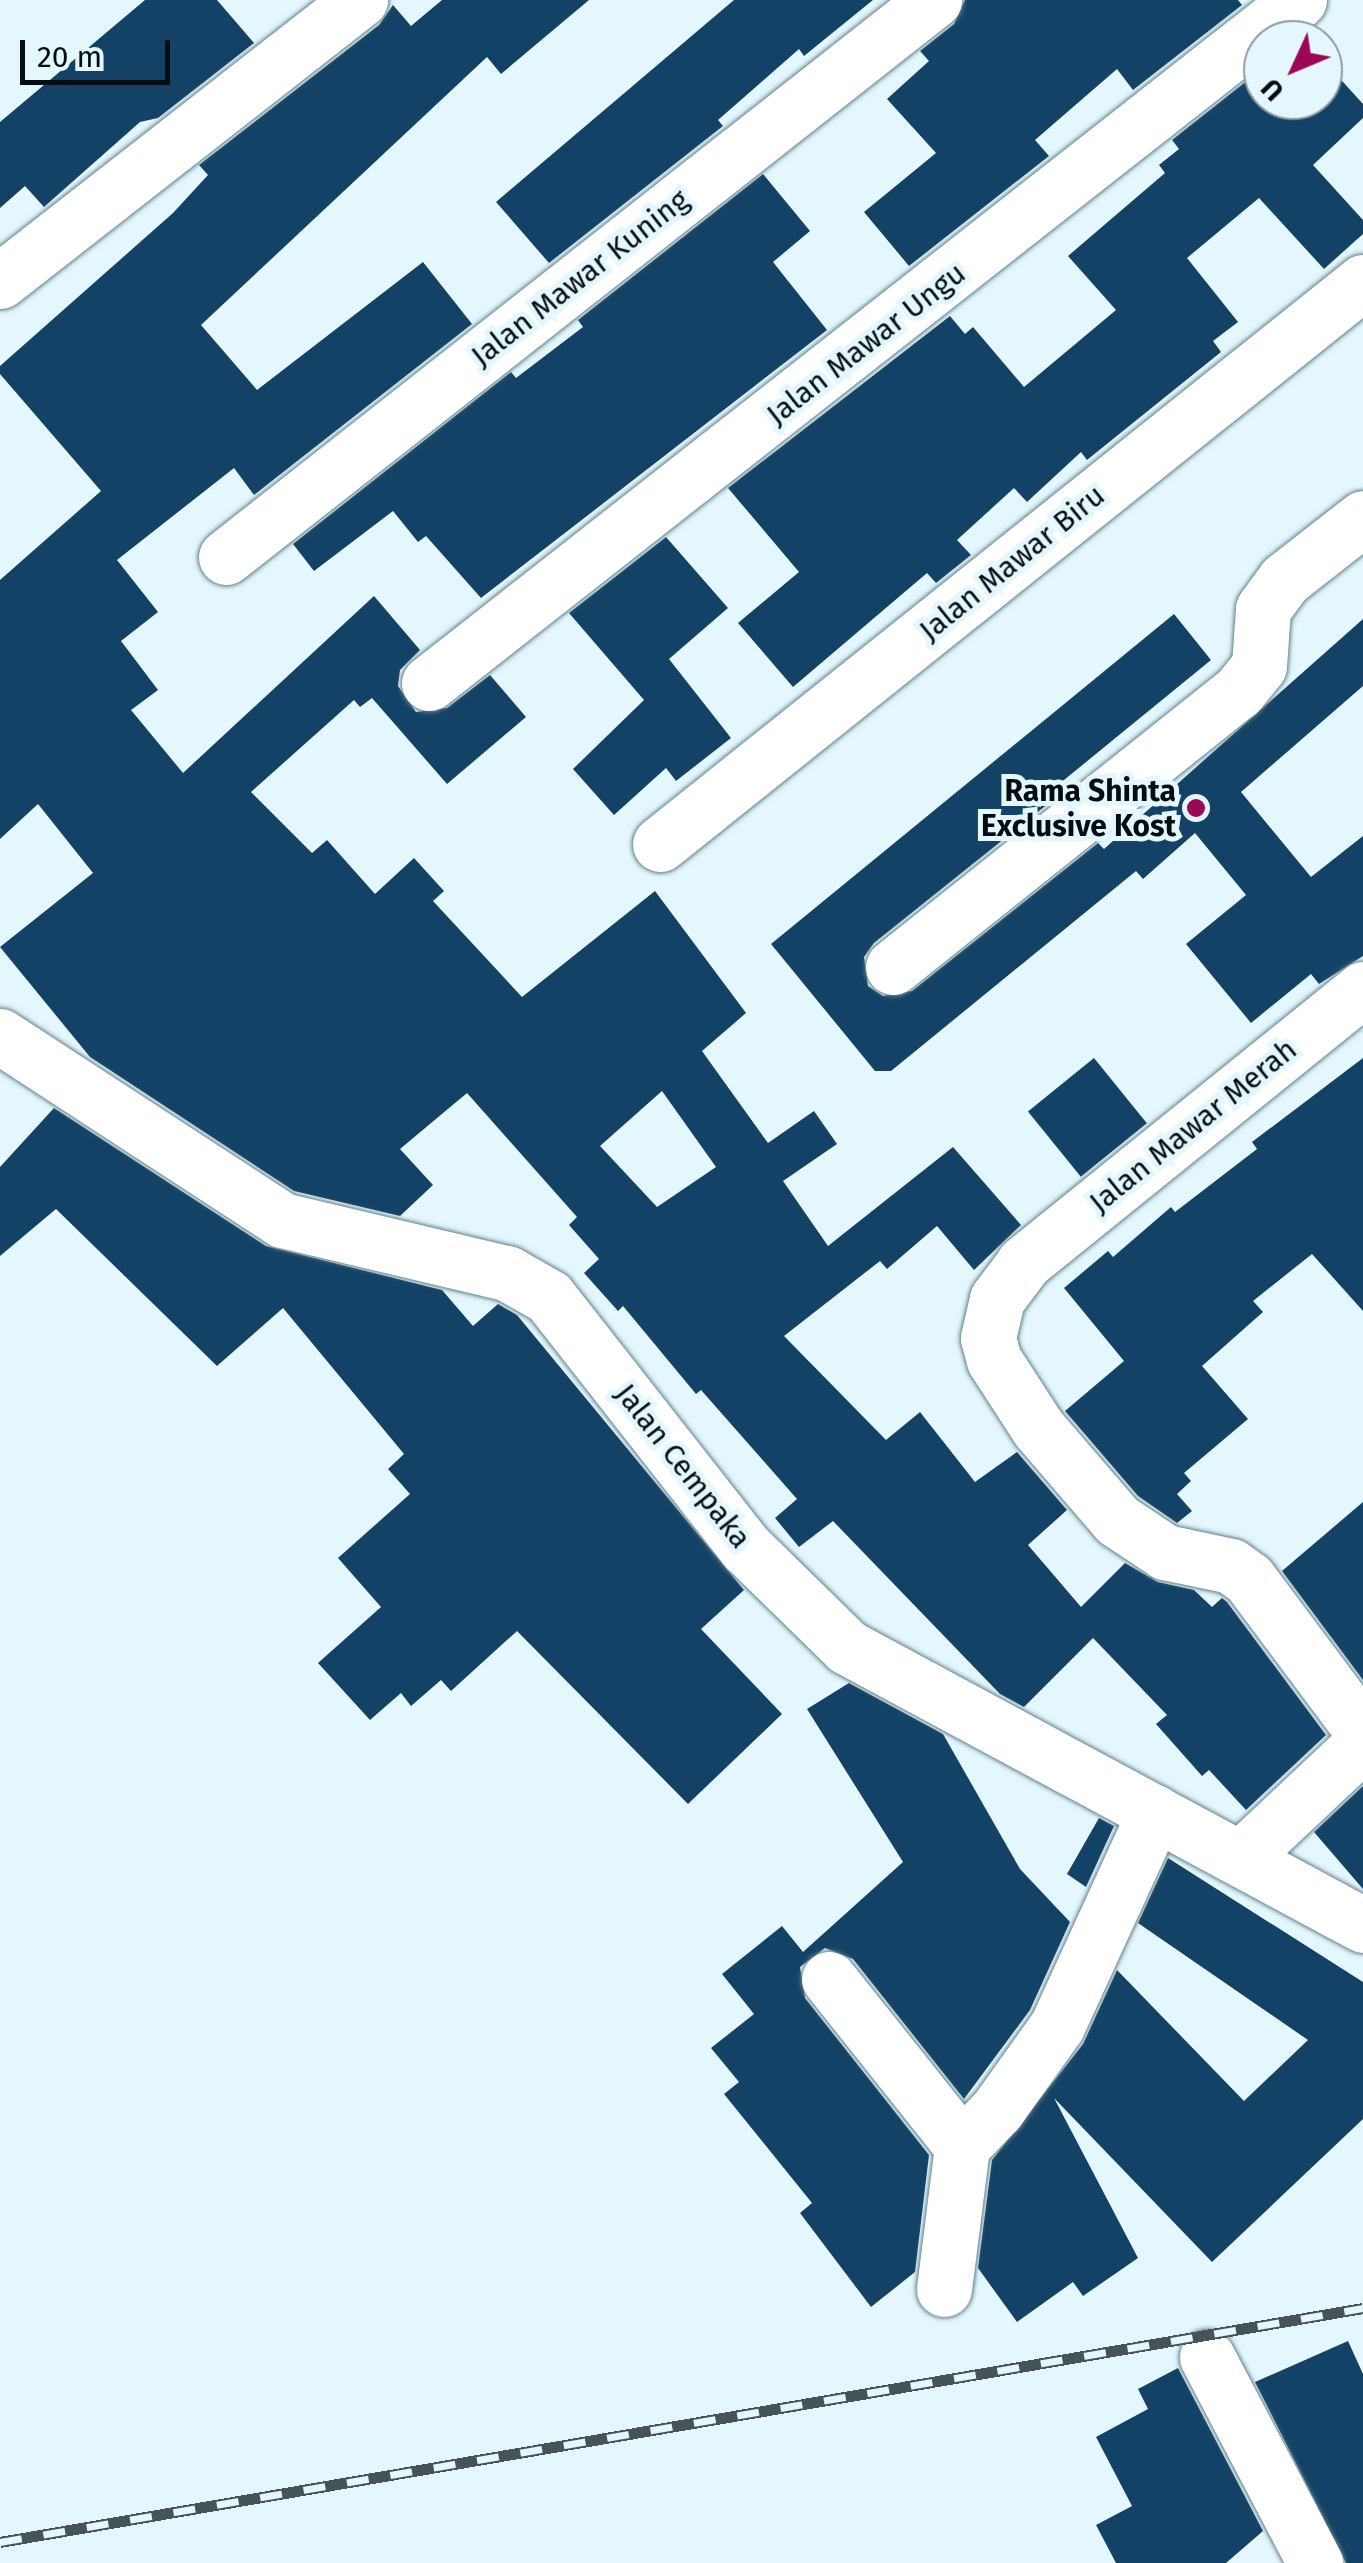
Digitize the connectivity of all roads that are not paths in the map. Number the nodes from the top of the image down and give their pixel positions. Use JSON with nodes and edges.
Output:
{"nodes":[{"id":1,"x":360,"y":0,"type":"edge"},
{"id":2,"x":934,"y":0,"type":"edge"},
{"id":3,"x":1299,"y":0,"type":"edge"},
{"id":4,"x":0,"y":281,"type":"edge"},
{"id":5,"x":1363,"y":282,"type":"edge"},
{"id":6,"x":1363,"y":518,"type":"edge"},
{"id":7,"x":226,"y":558,"type":"dead end"},
{"id":8,"x":430,"y":683,"type":"dead end"},
{"id":9,"x":660,"y":844,"type":"dead end"},
{"id":10,"x":894,"y":967,"type":"dead end"},
{"id":11,"x":1363,"y":990,"type":"edge"},
{"id":12,"x":0,"y":1036,"type":"edge"},
{"id":13,"x":1363,"y":1732,"type":"edge"},
{"id":14,"x":1363,"y":1743,"type":"edge"},
{"id":15,"x":1155,"y":1812,"type":"junction"},
{"id":16,"x":1242,"y":1857,"type":"junction"},
{"id":17,"x":1363,"y":1925,"type":"edge"},
{"id":18,"x":829,"y":1979,"type":"dead end"},
{"id":19,"x":962,"y":2146,"type":"junction"},
{"id":20,"x":944,"y":2289,"type":"dead end"},
{"id":21,"x":1207,"y":2358,"type":"dead end"},
{"id":22,"x":1315,"y":2563,"type":"edge"}],
"edges":[{"from":1,"to":4,"type":"street"},
{"from":2,"to":7,"type":"street","name":"Jalan Mawar Kuning"},
{"from":3,"to":8,"type":"street","name":"Jalan Mawar Ungu"},
{"from":5,"to":9,"type":"street","name":"Jalan Mawar Biru"},
{"from":6,"to":10,"type":"street"},
{"from":11,"to":13,"type":"street","name":"Jalan Mawar Merah"},
{"from":12,"to":15,"type":"street","name":"Jalan Cempaka"},
{"from":14,"to":16,"type":"street"},
{"from":15,"to":16,"type":"street","name":"Jalan Cempaka"},
{"from":15,"to":19,"type":"street"},
{"from":16,"to":17,"type":"street","name":"Jalan Cempaka"},
{"from":18,"to":19,"type":"street"},
{"from":19,"to":20,"type":"street"},
{"from":21,"to":22,"type":"street"}]}
